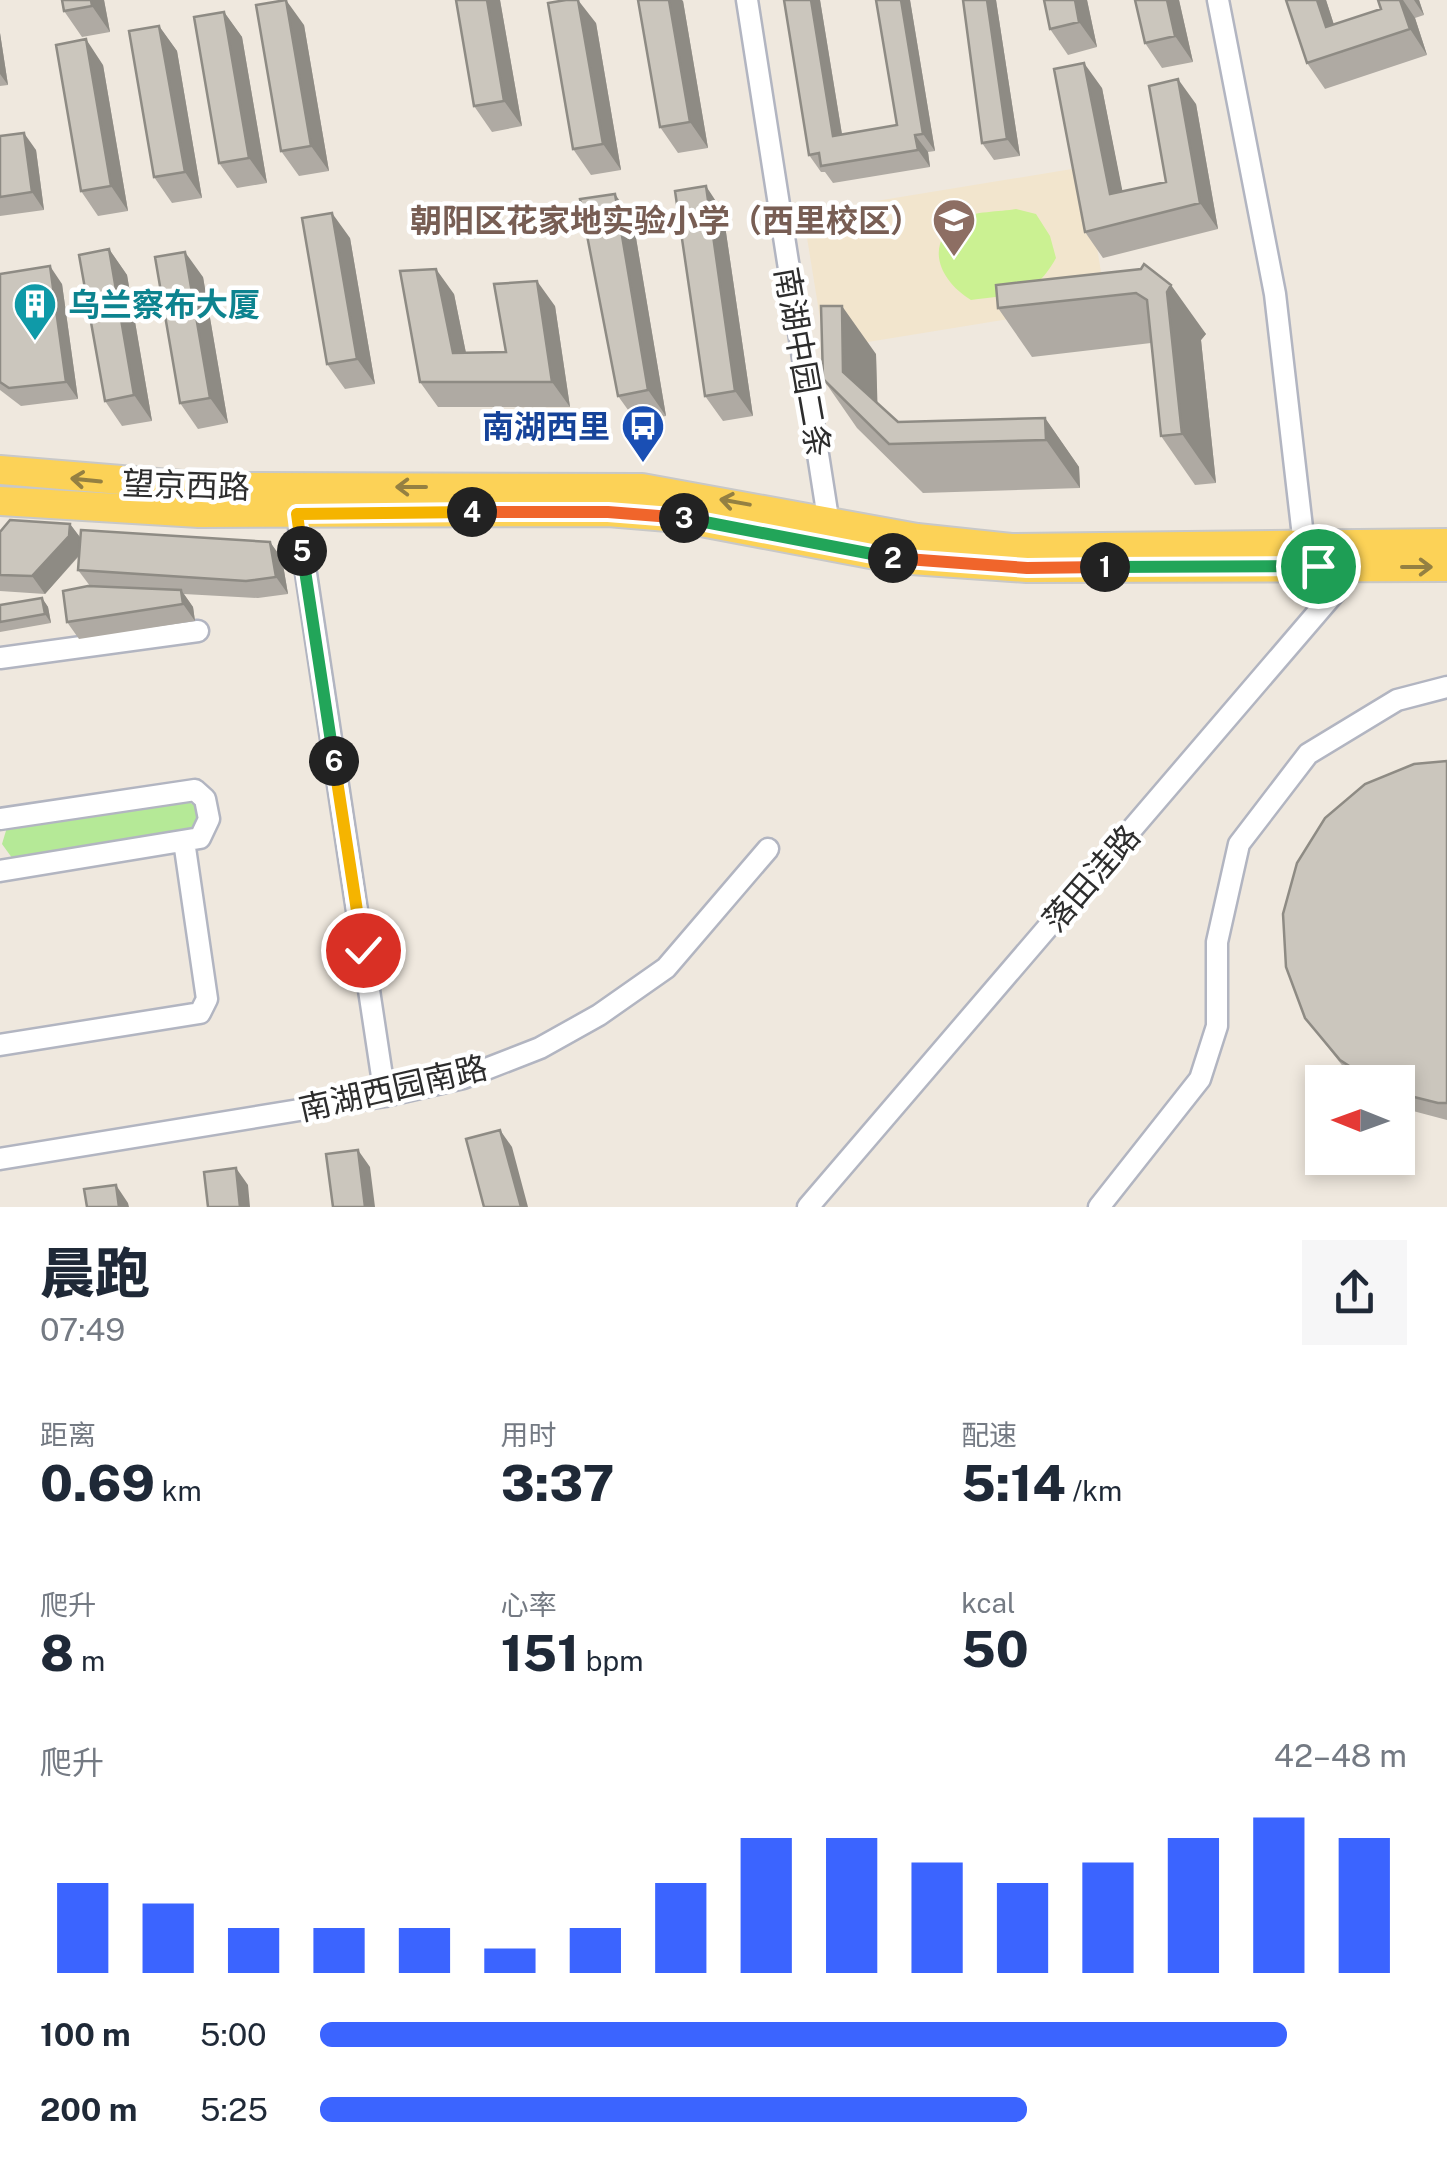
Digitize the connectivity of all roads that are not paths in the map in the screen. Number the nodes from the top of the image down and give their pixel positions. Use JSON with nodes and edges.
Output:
{"nodes":[{"id":1,"x":746,"y":0,"type":"edge"},
{"id":2,"x":1218,"y":0,"type":"edge"},
{"id":3,"x":0,"y":470,"type":"edge"},
{"id":4,"x":0,"y":501,"type":"edge"},
{"id":5,"x":297,"y":514,"type":"junction"},
{"id":6,"x":830,"y":534,"type":"junction"},
{"id":7,"x":1447,"y":543,"type":"edge"},
{"id":8,"x":1311,"y":556,"type":"junction"},
{"id":9,"x":1447,"y":568,"type":"edge"},
{"id":10,"x":198,"y":631,"type":"dead end"},
{"id":11,"x":0,"y":658,"type":"edge"},
{"id":12,"x":1447,"y":687,"type":"edge"},
{"id":13,"x":0,"y":819,"type":"edge"},
{"id":14,"x":184,"y":841,"type":"junction"},
{"id":15,"x":768,"y":849,"type":"dead end"},
{"id":16,"x":0,"y":871,"type":"edge"},
{"id":17,"x":0,"y":1045,"type":"edge"},
{"id":18,"x":385,"y":1096,"type":"junction"},
{"id":19,"x":0,"y":1158,"type":"edge"},
{"id":20,"x":808,"y":1207,"type":"edge"},
{"id":21,"x":1098,"y":1207,"type":"edge"}],
"edges":[{"from":1,"to":6,"type":"street","name":"南湖中园二条"},
{"from":2,"to":8,"type":"street"},
{"from":6,"to":3,"type":"main road","name":"望京西路","one_way":true},
{"from":4,"to":5,"type":"main road","name":"望京西路"},
{"from":5,"to":6,"type":"main road","name":"望京西路"},
{"from":5,"to":18,"type":"street"},
{"from":6,"to":8,"type":"main road","name":"望京西路"},
{"from":7,"to":8,"type":"main road","name":"望京西路"},
{"from":8,"to":9,"type":"main road","name":"望京西路","one_way":true},
{"from":8,"to":20,"type":"street","name":"落田洼路"},
{"from":10,"to":11,"type":"street"},
{"from":12,"to":21,"type":"street"},
{"from":13,"to":14,"type":"street"},
{"from":14,"to":16,"type":"street"},
{"from":14,"to":17,"type":"street"},
{"from":15,"to":18,"type":"street","name":"南湖西园南路"},
{"from":18,"to":19,"type":"street","name":"南湖西园南路"}]}
